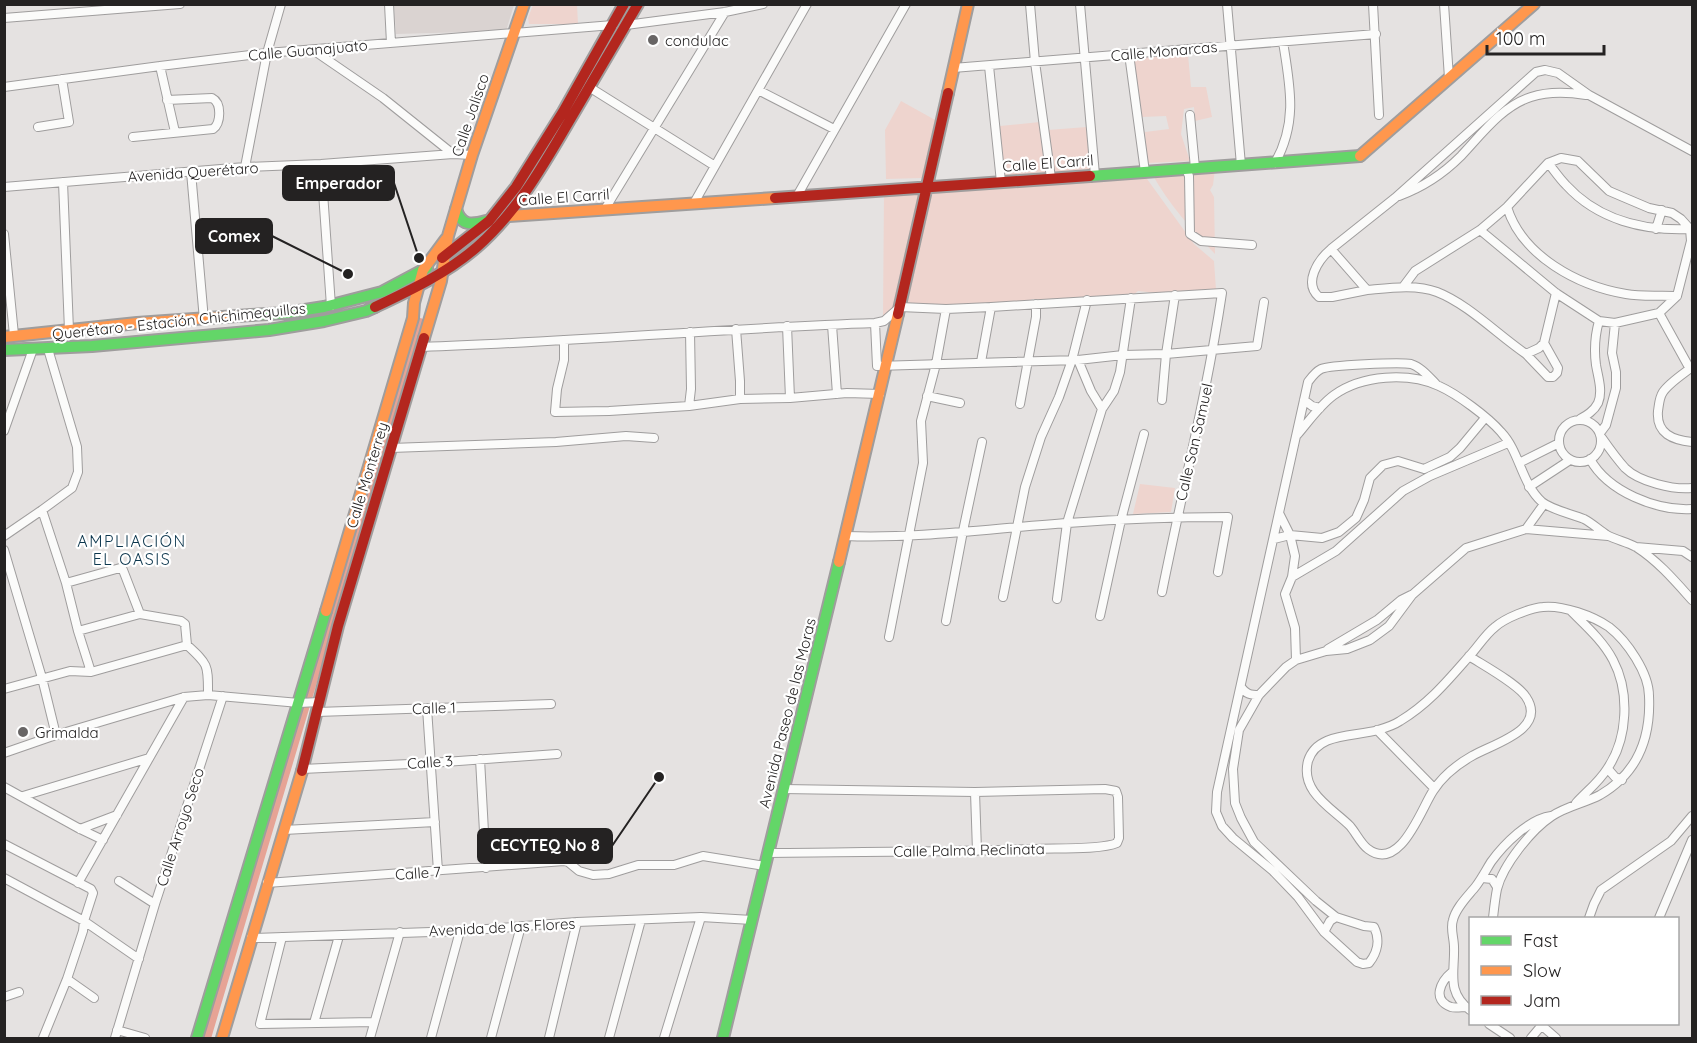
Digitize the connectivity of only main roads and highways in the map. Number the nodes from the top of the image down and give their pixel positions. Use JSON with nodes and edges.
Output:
{"nodes":[{"id":1,"x":524,"y":4,"type":"edge"},
{"id":2,"x":624,"y":4,"type":"edge"},
{"id":3,"x":638,"y":4,"type":"edge"},
{"id":4,"x":968,"y":4,"type":"edge"},
{"id":5,"x":1534,"y":4,"type":"edge"},
{"id":6,"x":926,"y":187,"type":"junction"},
{"id":7,"x":456,"y":209,"type":"junction"},
{"id":8,"x":509,"y":216,"type":"junction"},
{"id":9,"x":489,"y":221,"type":"junction"},
{"id":10,"x":448,"y":236,"type":"junction"},
{"id":11,"x":445,"y":256,"type":"junction"},
{"id":12,"x":423,"y":270,"type":"junction"},
{"id":13,"x":443,"y":272,"type":"junction"},
{"id":14,"x":419,"y":286,"type":"junction"},
{"id":15,"x":400,"y":296,"type":"junction"},
{"id":16,"x":414,"y":303,"type":"junction"},
{"id":17,"x":413,"y":318,"type":"junction"},
{"id":18,"x":137,"y":323,"type":"junction"},
{"id":19,"x":427,"y":326,"type":"junction"},
{"id":20,"x":87,"y":328,"type":"junction"},
{"id":21,"x":9,"y":336,"type":"edge"},
{"id":22,"x":128,"y":343,"type":"junction"},
{"id":23,"x":4,"y":350,"type":"edge"},
{"id":24,"x":197,"y":1038,"type":"edge"},
{"id":25,"x":222,"y":1038,"type":"edge"},
{"id":26,"x":723,"y":1038,"type":"edge"}],
"edges":[{"from":1,"to":7,"type":"main road","name":"Calle Jalisco"},
{"from":2,"to":9,"type":"main road","name":"Querétaro - Estación Chichimequillas"},
{"from":3,"to":8,"type":"main road","name":"Querétaro - Estación Chichimequillas"},
{"from":4,"to":6,"type":"main road","name":"Avenida Paseo de las Moras"},
{"from":5,"to":6,"type":"main road","name":"Calle El Carril"},
{"from":6,"to":8,"type":"main road","name":"Calle El Carril"},
{"from":6,"to":26,"type":"main road","name":"Avenida Paseo de las Moras"},
{"from":7,"to":9,"type":"main road"},
{"from":7,"to":10,"type":"main road","name":"Calle Jalisco"},
{"from":8,"to":13,"type":"main road","name":"Querétaro - Estación Chichimequillas"},
{"from":9,"to":11,"type":"main road","name":"Querétaro - Estación Chichimequillas"},
{"from":10,"to":11,"type":"main road","name":"Calle Jalisco"},
{"from":10,"to":12,"type":"main road","name":"Calle Jalisco"},
{"from":11,"to":12,"type":"main road","name":"Querétaro - Estación Chichimequillas"},
{"from":11,"to":13,"type":"main road","name":"Calle Monterrey"},
{"from":12,"to":14,"type":"main road","name":"Calle Monterrey"},
{"from":12,"to":18,"type":"main road","name":"Querétaro - Estación Chichimequillas"},
{"from":13,"to":14,"type":"main road","name":"Querétaro - Estación Chichimequillas"},
{"from":13,"to":19,"type":"main road","name":"Calle Monterrey"},
{"from":14,"to":15,"type":"main road","name":"Querétaro - Estación Chichimequillas"},
{"from":14,"to":16,"type":"main road","name":"Calle Monterrey"},
{"from":15,"to":16,"type":"main road"},
{"from":15,"to":22,"type":"main road","name":"Querétaro - Estación Chichimequillas"},
{"from":16,"to":17,"type":"main road","name":"Calle Monterrey"},
{"from":17,"to":19,"type":"main road"},
{"from":17,"to":24,"type":"main road","name":"Calle Monterrey"},
{"from":18,"to":20,"type":"main road","name":"Querétaro - Estación Chichimequillas"},
{"from":18,"to":22,"type":"main road"},
{"from":19,"to":25,"type":"main road","name":"Calle Monterrey"},
{"from":20,"to":21,"type":"main road","name":"Querétaro - Estación Chichimequillas"},
{"from":20,"to":23,"type":"main road"},
{"from":22,"to":23,"type":"main road","name":"Querétaro - Estación Chichimequillas"}]}
